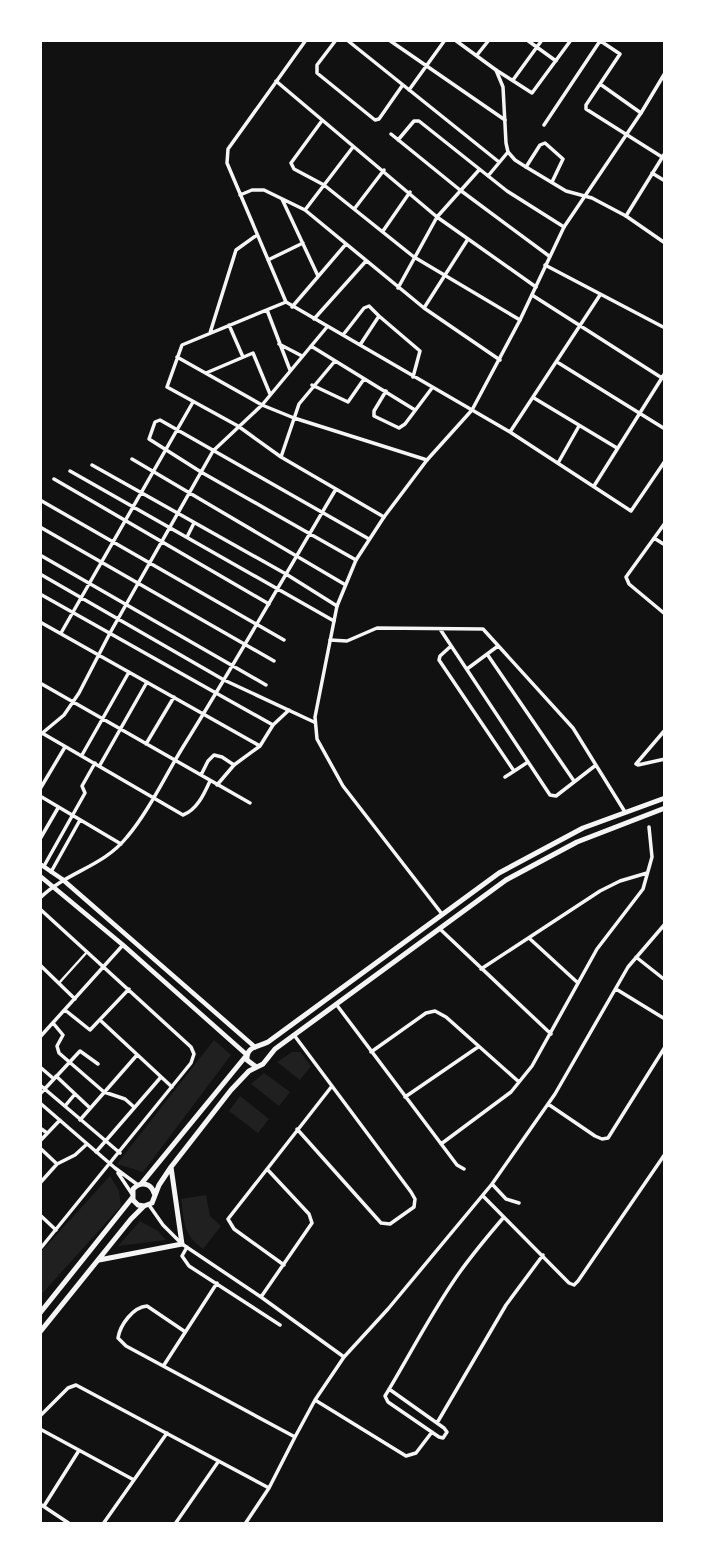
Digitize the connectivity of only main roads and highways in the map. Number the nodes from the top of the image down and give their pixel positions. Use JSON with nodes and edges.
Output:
{"nodes":[{"id":1,"x":665,"y":798,"type":"edge"},
{"id":2,"x":665,"y":808,"type":"edge"},
{"id":3,"x":42,"y":865,"type":"edge"},
{"id":4,"x":40,"y":876,"type":"edge"},
{"id":5,"x":256,"y":1047,"type":"junction"},
{"id":6,"x":247,"y":1056,"type":"junction"},
{"id":7,"x":266,"y":1059,"type":"junction"},
{"id":8,"x":257,"y":1066,"type":"junction"},
{"id":9,"x":171,"y":1167,"type":"junction"},
{"id":10,"x":140,"y":1184,"type":"junction"},
{"id":11,"x":155,"y":1194,"type":"junction"},
{"id":12,"x":132,"y":1196,"type":"junction"},
{"id":13,"x":147,"y":1205,"type":"junction"},
{"id":14,"x":99,"y":1260,"type":"junction"},
{"id":15,"x":40,"y":1313,"type":"edge"},
{"id":16,"x":40,"y":1332,"type":"edge"}],
"edges":[{"from":1,"to":5,"type":"main road"},
{"from":2,"to":7,"type":"main road"},
{"from":3,"to":5,"type":"main road"},
{"from":4,"to":6,"type":"main road"},
{"from":5,"to":6,"type":"main road"},
{"from":5,"to":7,"type":"main road"},
{"from":6,"to":8,"type":"main road"},
{"from":6,"to":10,"type":"main road"},
{"from":7,"to":8,"type":"main road"},
{"from":8,"to":9,"type":"main road"},
{"from":9,"to":11,"type":"main road"},
{"from":9,"to":14,"type":"main road"},
{"from":10,"to":11,"type":"main road"},
{"from":10,"to":12,"type":"main road"},
{"from":11,"to":13,"type":"main road"},
{"from":12,"to":13,"type":"main road"},
{"from":12,"to":15,"type":"main road"},
{"from":13,"to":14,"type":"main road"},
{"from":14,"to":16,"type":"main road"}]}
